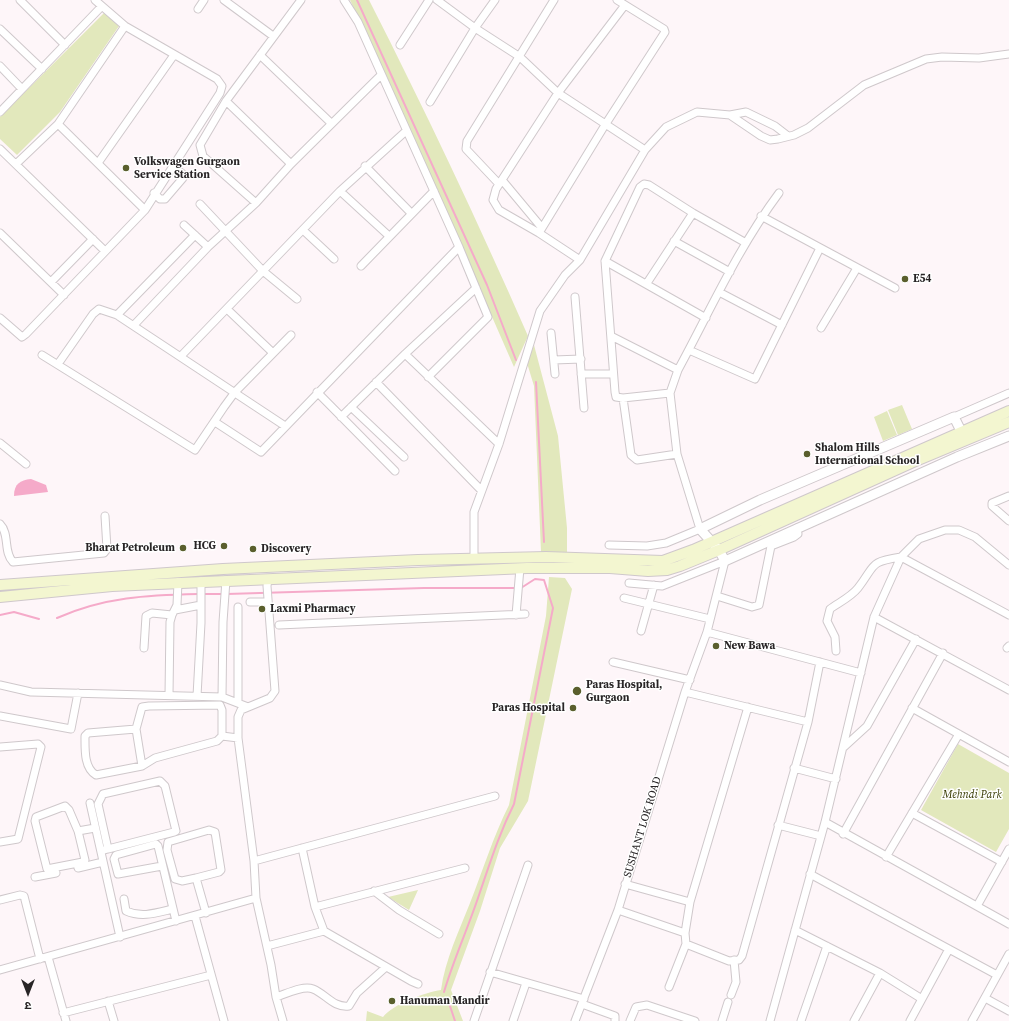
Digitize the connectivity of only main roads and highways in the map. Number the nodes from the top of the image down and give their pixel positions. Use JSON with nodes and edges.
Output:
{"nodes":[{"id":1,"x":1009,"y":411,"type":"edge"},
{"id":2,"x":1009,"y":422,"type":"edge"},
{"id":3,"x":0,"y":585,"type":"edge"},
{"id":4,"x":0,"y":597,"type":"edge"}],
"edges":[{"from":1,"to":3,"type":"main road"},
{"from":2,"to":4,"type":"main road"}]}
